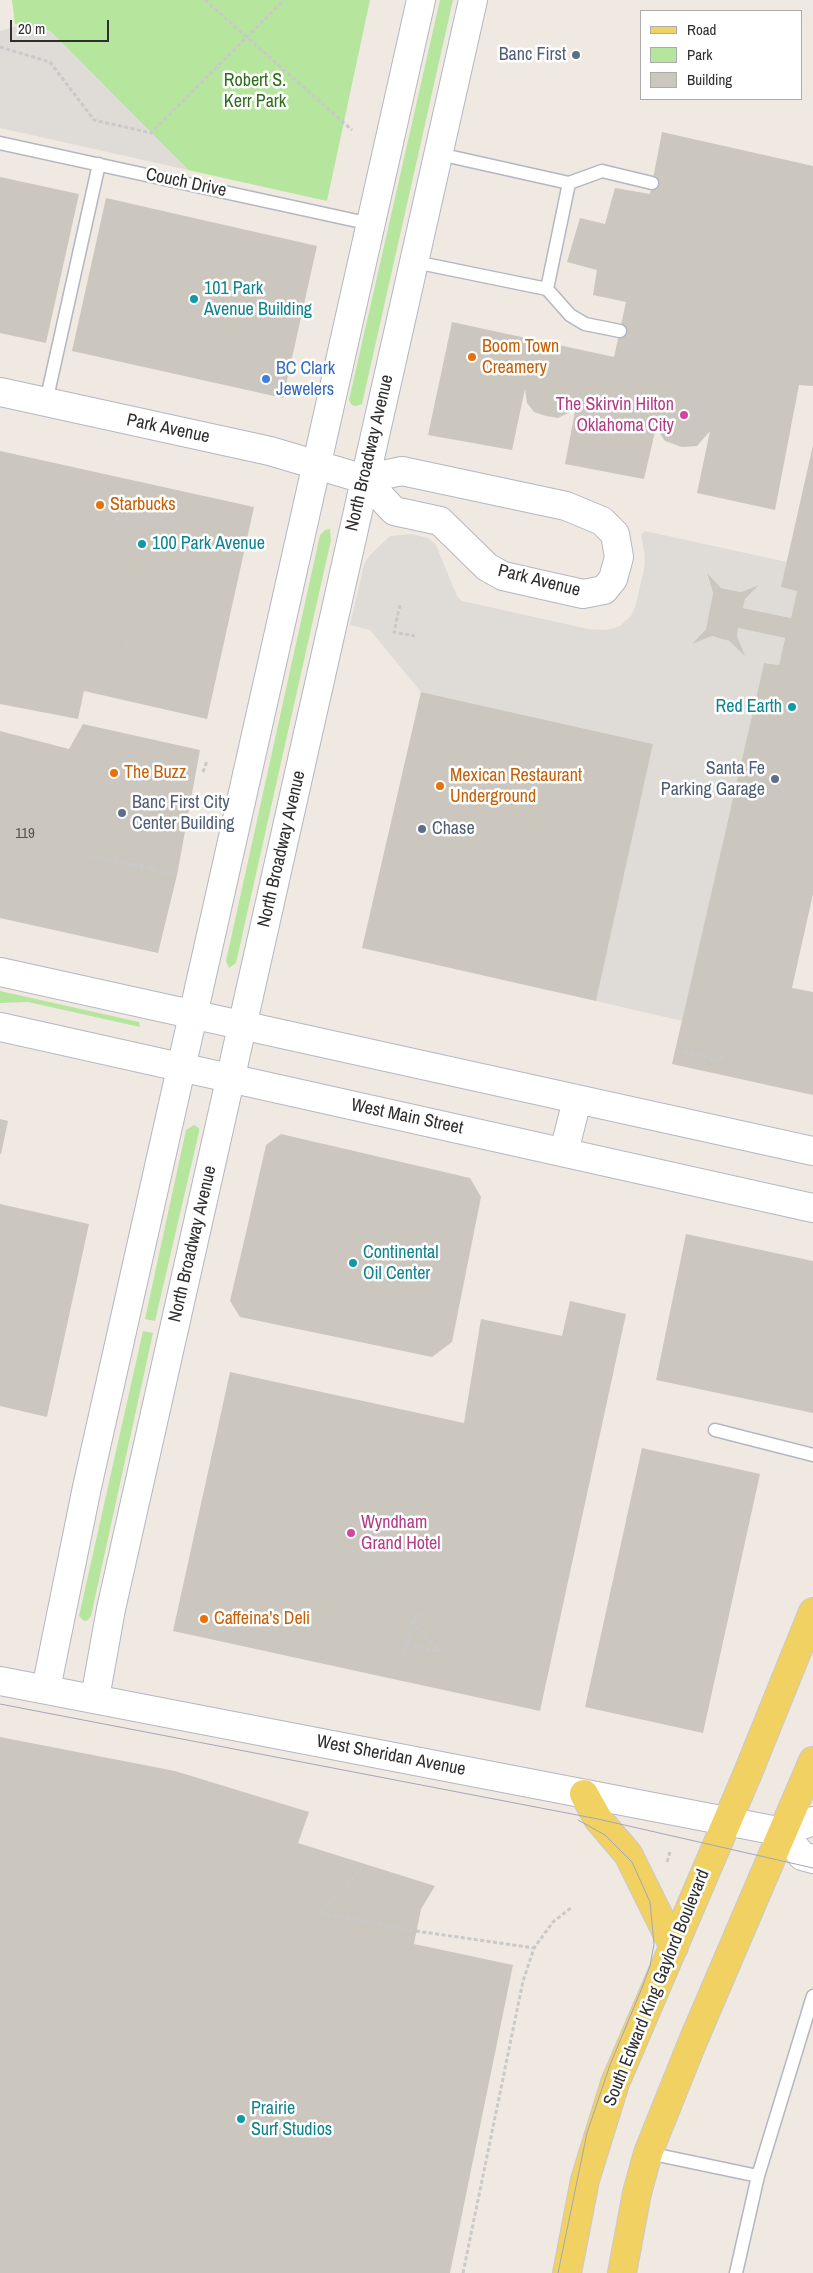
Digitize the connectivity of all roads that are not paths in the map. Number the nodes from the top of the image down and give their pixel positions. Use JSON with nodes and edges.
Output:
{"nodes":[{"id":1,"x":420,"y":0,"type":"edge"},
{"id":2,"x":473,"y":0,"type":"edge"},
{"id":3,"x":0,"y":143,"type":"edge"},
{"id":4,"x":439,"y":154,"type":"junction"},
{"id":5,"x":99,"y":164,"type":"junction"},
{"id":6,"x":569,"y":183,"type":"junction"},
{"id":7,"x":652,"y":183,"type":"dead end"},
{"id":8,"x":371,"y":224,"type":"junction"},
{"id":9,"x":415,"y":262,"type":"junction"},
{"id":10,"x":546,"y":289,"type":"junction"},
{"id":11,"x":620,"y":331,"type":"dead end"},
{"id":12,"x":0,"y":392,"type":"edge"},
{"id":13,"x":46,"y":402,"type":"junction"},
{"id":14,"x":317,"y":465,"type":"junction"},
{"id":15,"x":364,"y":479,"type":"junction"},
{"id":16,"x":0,"y":972,"type":"edge"},
{"id":17,"x":194,"y":1014,"type":"junction"},
{"id":18,"x":243,"y":1024,"type":"junction"},
{"id":19,"x":0,"y":1027,"type":"edge"},
{"id":20,"x":182,"y":1067,"type":"junction"},
{"id":21,"x":230,"y":1078,"type":"junction"},
{"id":22,"x":577,"y":1100,"type":"junction"},
{"id":23,"x":813,"y":1151,"type":"edge"},
{"id":24,"x":564,"y":1152,"type":"junction"},
{"id":25,"x":813,"y":1208,"type":"edge"},
{"id":26,"x":715,"y":1430,"type":"dead end"},
{"id":27,"x":813,"y":1455,"type":"edge"},
{"id":28,"x":813,"y":1612,"type":"edge"},
{"id":29,"x":0,"y":1681,"type":"edge"},
{"id":30,"x":46,"y":1689,"type":"junction"},
{"id":31,"x":95,"y":1698,"type":"junction"},
{"id":32,"x":813,"y":1761,"type":"edge"},
{"id":33,"x":584,"y":1794,"type":"junction"},
{"id":34,"x":727,"y":1821,"type":"junction"},
{"id":35,"x":813,"y":1821,"type":"edge"},
{"id":36,"x":783,"y":1832,"type":"junction"},
{"id":37,"x":813,"y":1859,"type":"edge"},
{"id":38,"x":674,"y":1947,"type":"junction"},
{"id":39,"x":813,"y":1996,"type":"edge"},
{"id":40,"x":648,"y":2152,"type":"junction"},
{"id":41,"x":758,"y":2176,"type":"junction"},
{"id":42,"x":567,"y":2273,"type":"edge"},
{"id":43,"x":622,"y":2273,"type":"edge"},
{"id":44,"x":736,"y":2273,"type":"edge"}],
"edges":[{"from":1,"to":8,"type":"street"},
{"from":2,"to":4,"type":"street","name":"North Broadway Avenue"},
{"from":3,"to":5,"type":"lane","name":"Couch Drive"},
{"from":4,"to":6,"type":"lane"},
{"from":4,"to":9,"type":"street","name":"North Broadway Avenue"},
{"from":5,"to":8,"type":"lane","name":"Couch Drive"},
{"from":5,"to":13,"type":"lane"},
{"from":6,"to":7,"type":"lane"},
{"from":6,"to":10,"type":"lane"},
{"from":8,"to":14,"type":"street"},
{"from":9,"to":10,"type":"lane"},
{"from":9,"to":15,"type":"street","name":"North Broadway Avenue"},
{"from":10,"to":11,"type":"lane"},
{"from":12,"to":13,"type":"street","name":"Park Avenue"},
{"from":13,"to":14,"type":"street","name":"Park Avenue"},
{"from":14,"to":15,"type":"street","name":"Park Avenue"},
{"from":14,"to":17,"type":"street"},
{"from":15,"to":15,"type":"street","name":"Park Avenue"},
{"from":15,"to":18,"type":"street","name":"North Broadway Avenue"},
{"from":16,"to":17,"type":"street"},
{"from":17,"to":18,"type":"street"},
{"from":17,"to":20,"type":"street"},
{"from":18,"to":21,"type":"street","name":"North Broadway Avenue"},
{"from":18,"to":22,"type":"street"},
{"from":19,"to":20,"type":"street","name":"West Main Street"},
{"from":20,"to":21,"type":"street","name":"West Main Street"},
{"from":20,"to":30,"type":"street"},
{"from":21,"to":24,"type":"street","name":"West Main Street"},
{"from":21,"to":31,"type":"street","name":"North Broadway Avenue"},
{"from":22,"to":23,"type":"street"},
{"from":22,"to":24,"type":"street"},
{"from":24,"to":25,"type":"street","name":"West Main Street"},
{"from":26,"to":27,"type":"lane"},
{"from":28,"to":34,"type":"main road","name":"South Edward King Gaylord Boulevard"},
{"from":29,"to":30,"type":"street","name":"West Sheridan Avenue"},
{"from":30,"to":31,"type":"street","name":"West Sheridan Avenue"},
{"from":31,"to":33,"type":"street","name":"West Sheridan Avenue"},
{"from":32,"to":36,"type":"main road"},
{"from":33,"to":34,"type":"street","name":"West Sheridan Avenue"},
{"from":33,"to":38,"type":"main road"},
{"from":34,"to":36,"type":"street","name":"West Sheridan Avenue"},
{"from":34,"to":38,"type":"main road","name":"South Edward King Gaylord Boulevard"},
{"from":35,"to":36,"type":"street"},
{"from":36,"to":37,"type":"street"},
{"from":36,"to":40,"type":"main road"},
{"from":38,"to":42,"type":"main road","name":"South Edward King Gaylord Boulevard"},
{"from":39,"to":41,"type":"lane"},
{"from":40,"to":41,"type":"lane"},
{"from":40,"to":43,"type":"main road"},
{"from":41,"to":44,"type":"lane"}]}
